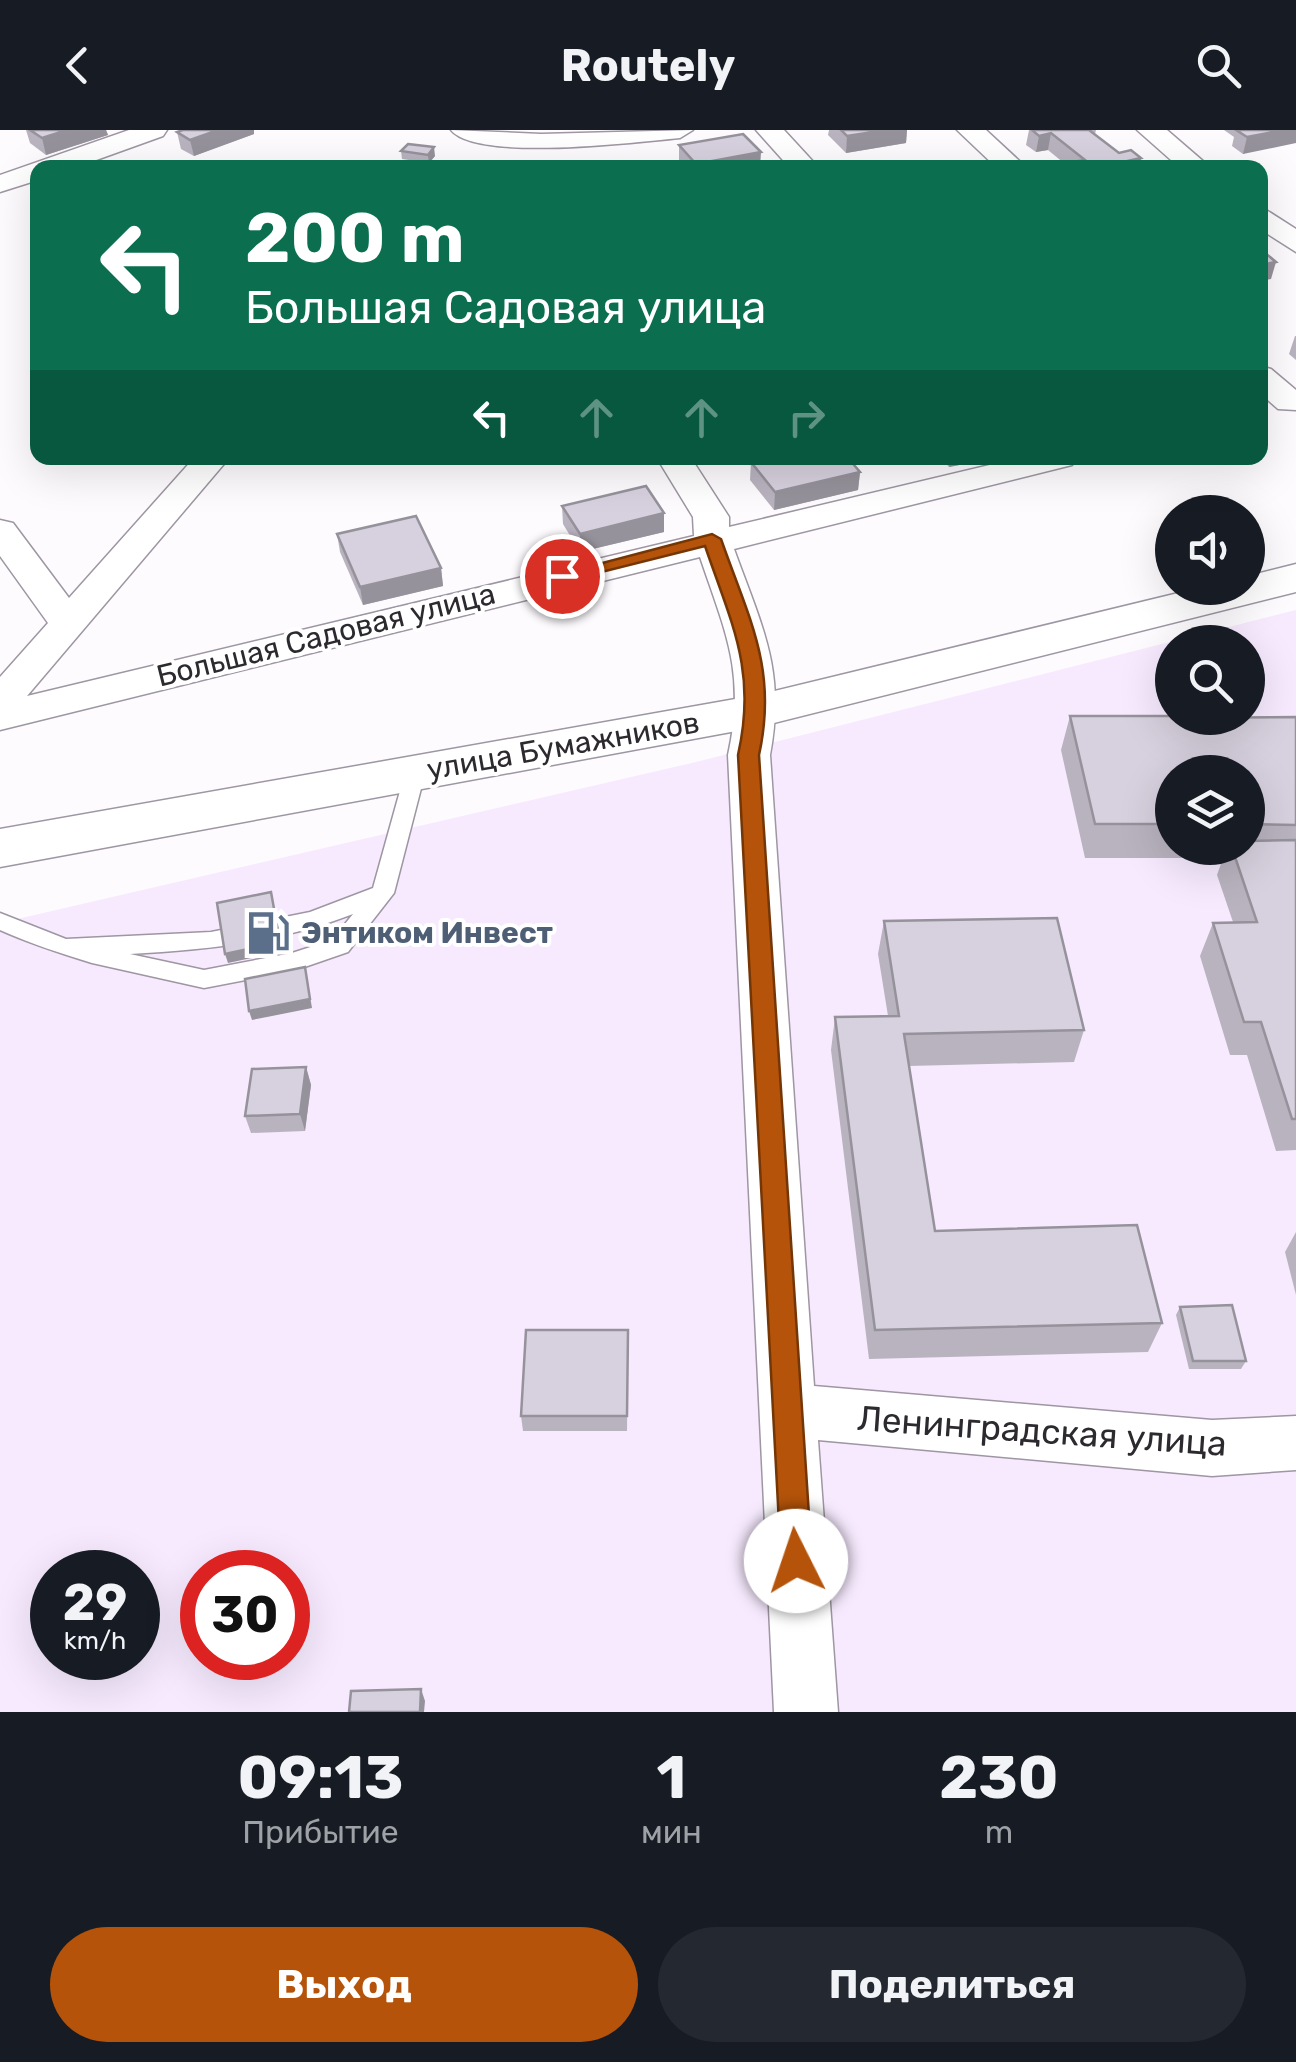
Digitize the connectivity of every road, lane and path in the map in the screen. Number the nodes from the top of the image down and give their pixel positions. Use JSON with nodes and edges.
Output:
{"nodes":[{"id":1,"x":154,"y":130,"type":"edge"},
{"id":2,"x":464,"y":130,"type":"edge"},
{"id":3,"x":680,"y":130,"type":"edge"},
{"id":4,"x":769,"y":130,"type":"edge"},
{"id":5,"x":970,"y":130,"type":"edge"},
{"id":6,"x":1150,"y":130,"type":"edge"},
{"id":7,"x":619,"y":138,"type":"junction"},
{"id":8,"x":491,"y":141,"type":"edge"},
{"id":9,"x":0,"y":154,"type":"edge"},
{"id":10,"x":68,"y":160,"type":"edge"},
{"id":11,"x":629,"y":160,"type":"edge"},
{"id":12,"x":798,"y":160,"type":"edge"},
{"id":13,"x":1005,"y":160,"type":"edge"},
{"id":14,"x":1188,"y":160,"type":"edge"},
{"id":15,"x":30,"y":168,"type":"edge"},
{"id":16,"x":30,"y":173,"type":"edge"},
{"id":17,"x":0,"y":184,"type":"edge"},
{"id":18,"x":1268,"y":221,"type":"edge"},
{"id":19,"x":1296,"y":242,"type":"edge"},
{"id":20,"x":206,"y":465,"type":"edge"},
{"id":21,"x":678,"y":465,"type":"edge"},
{"id":22,"x":1008,"y":465,"type":"edge"},
{"id":23,"x":0,"y":530,"type":"edge"},
{"id":24,"x":712,"y":539,"type":"junction"},
{"id":25,"x":1296,"y":578,"type":"edge"},
{"id":26,"x":67,"y":622,"type":"junction"},
{"id":27,"x":0,"y":702,"type":"edge"},
{"id":28,"x":758,"y":711,"type":"junction"},
{"id":29,"x":0,"y":716,"type":"edge"},
{"id":30,"x":415,"y":773,"type":"junction"},
{"id":31,"x":0,"y":848,"type":"edge"},
{"id":32,"x":382,"y":893,"type":"junction"},
{"id":33,"x":0,"y":921,"type":"edge"},
{"id":34,"x":64,"y":948,"type":"junction"},
{"id":35,"x":787,"y":1410,"type":"junction"},
{"id":36,"x":1296,"y":1443,"type":"edge"},
{"id":37,"x":806,"y":1712,"type":"edge"}],
"edges":[{"from":1,"to":10,"type":"street"},
{"from":2,"to":8,"type":"street"},
{"from":3,"to":7,"type":"street"},
{"from":4,"to":12,"type":"street"},
{"from":5,"to":13,"type":"street"},
{"from":6,"to":14,"type":"street"},
{"from":7,"to":8,"type":"street"},
{"from":7,"to":11,"type":"street"},
{"from":9,"to":15,"type":"street"},
{"from":16,"to":17,"type":"street"},
{"from":18,"to":19,"type":"street"},
{"from":20,"to":26,"type":"street"},
{"from":21,"to":24,"type":"street"},
{"from":22,"to":24,"type":"street","name":"Большая Садовая улица"},
{"from":23,"to":26,"type":"street"},
{"from":24,"to":28,"type":"street"},
{"from":24,"to":29,"type":"street","name":"Большая Садовая улица"},
{"from":25,"to":28,"type":"main road","name":"улица Бумажников"},
{"from":26,"to":27,"type":"street"},
{"from":28,"to":30,"type":"main road","name":"улица Бумажников"},
{"from":28,"to":35,"type":"street"},
{"from":30,"to":31,"type":"main road","name":"улица Бумажников"},
{"from":30,"to":32,"type":"lane"},
{"from":32,"to":34,"type":"lane"},
{"from":32,"to":34,"type":"lane"},
{"from":33,"to":34,"type":"lane"},
{"from":35,"to":36,"type":"street","name":"Ленинградская улица"},
{"from":35,"to":37,"type":"street"}]}
